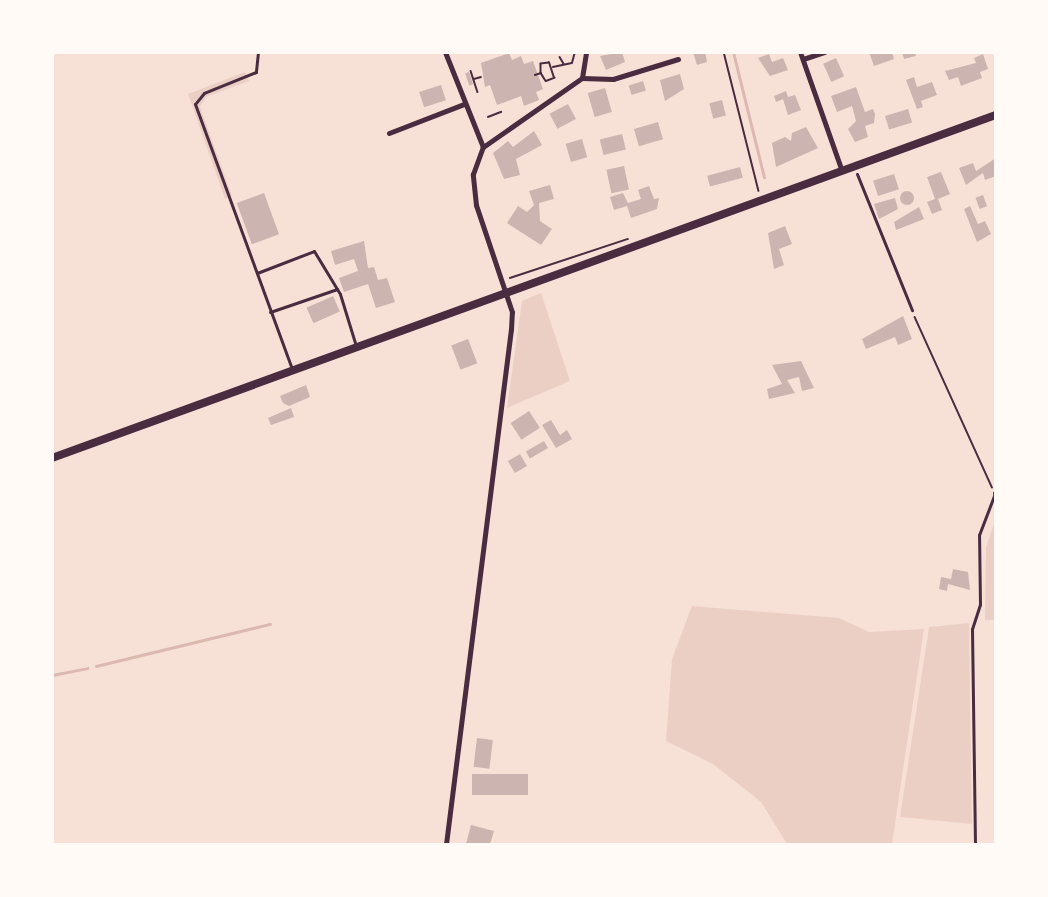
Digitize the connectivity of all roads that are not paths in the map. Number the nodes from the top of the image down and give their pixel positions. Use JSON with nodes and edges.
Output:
{"nodes":[{"id":1,"x":258,"y":52,"type":"edge"},
{"id":2,"x":445,"y":52,"type":"edge"},
{"id":3,"x":586,"y":52,"type":"edge"},
{"id":4,"x":800,"y":52,"type":"edge"},
{"id":5,"x":824,"y":52,"type":"edge"},
{"id":6,"x":678,"y":59,"type":"dead end"},
{"id":7,"x":803,"y":59,"type":"junction"},
{"id":8,"x":582,"y":78,"type":"junction"},
{"id":9,"x":464,"y":104,"type":"junction"},
{"id":10,"x":996,"y":116,"type":"edge"},
{"id":11,"x":389,"y":133,"type":"dead end"},
{"id":12,"x":483,"y":147,"type":"junction"},
{"id":13,"x":842,"y":171,"type":"junction"},
{"id":14,"x":857,"y":174,"type":"dead end"},
{"id":15,"x":257,"y":273,"type":"junction"},
{"id":16,"x":337,"y":289,"type":"junction"},
{"id":17,"x":505,"y":291,"type":"junction"},
{"id":18,"x":912,"y":310,"type":"road end"},
{"id":19,"x":270,"y":312,"type":"junction"},
{"id":20,"x":357,"y":348,"type":"junction"},
{"id":21,"x":293,"y":371,"type":"junction"},
{"id":22,"x":52,"y":458,"type":"edge"},
{"id":23,"x":995,"y":493,"type":"edge"},
{"id":24,"x":446,"y":844,"type":"edge"},
{"id":25,"x":975,"y":844,"type":"edge"}],
"edges":[{"from":1,"to":15,"type":"lane"},
{"from":2,"to":9,"type":"street"},
{"from":3,"to":8,"type":"street"},
{"from":4,"to":7,"type":"street"},
{"from":5,"to":7,"type":"street"},
{"from":6,"to":8,"type":"street"},
{"from":7,"to":13,"type":"street"},
{"from":8,"to":12,"type":"street"},
{"from":9,"to":11,"type":"street"},
{"from":9,"to":12,"type":"street"},
{"from":10,"to":13,"type":"main road"},
{"from":12,"to":17,"type":"street"},
{"from":13,"to":17,"type":"main road"},
{"from":14,"to":18,"type":"lane"},
{"from":15,"to":16,"type":"lane"},
{"from":15,"to":19,"type":"lane"},
{"from":16,"to":19,"type":"lane"},
{"from":16,"to":20,"type":"lane"},
{"from":17,"to":20,"type":"main road"},
{"from":17,"to":24,"type":"street"},
{"from":19,"to":21,"type":"lane"},
{"from":20,"to":21,"type":"main road"},
{"from":21,"to":22,"type":"main road"},
{"from":23,"to":25,"type":"lane"}]}
